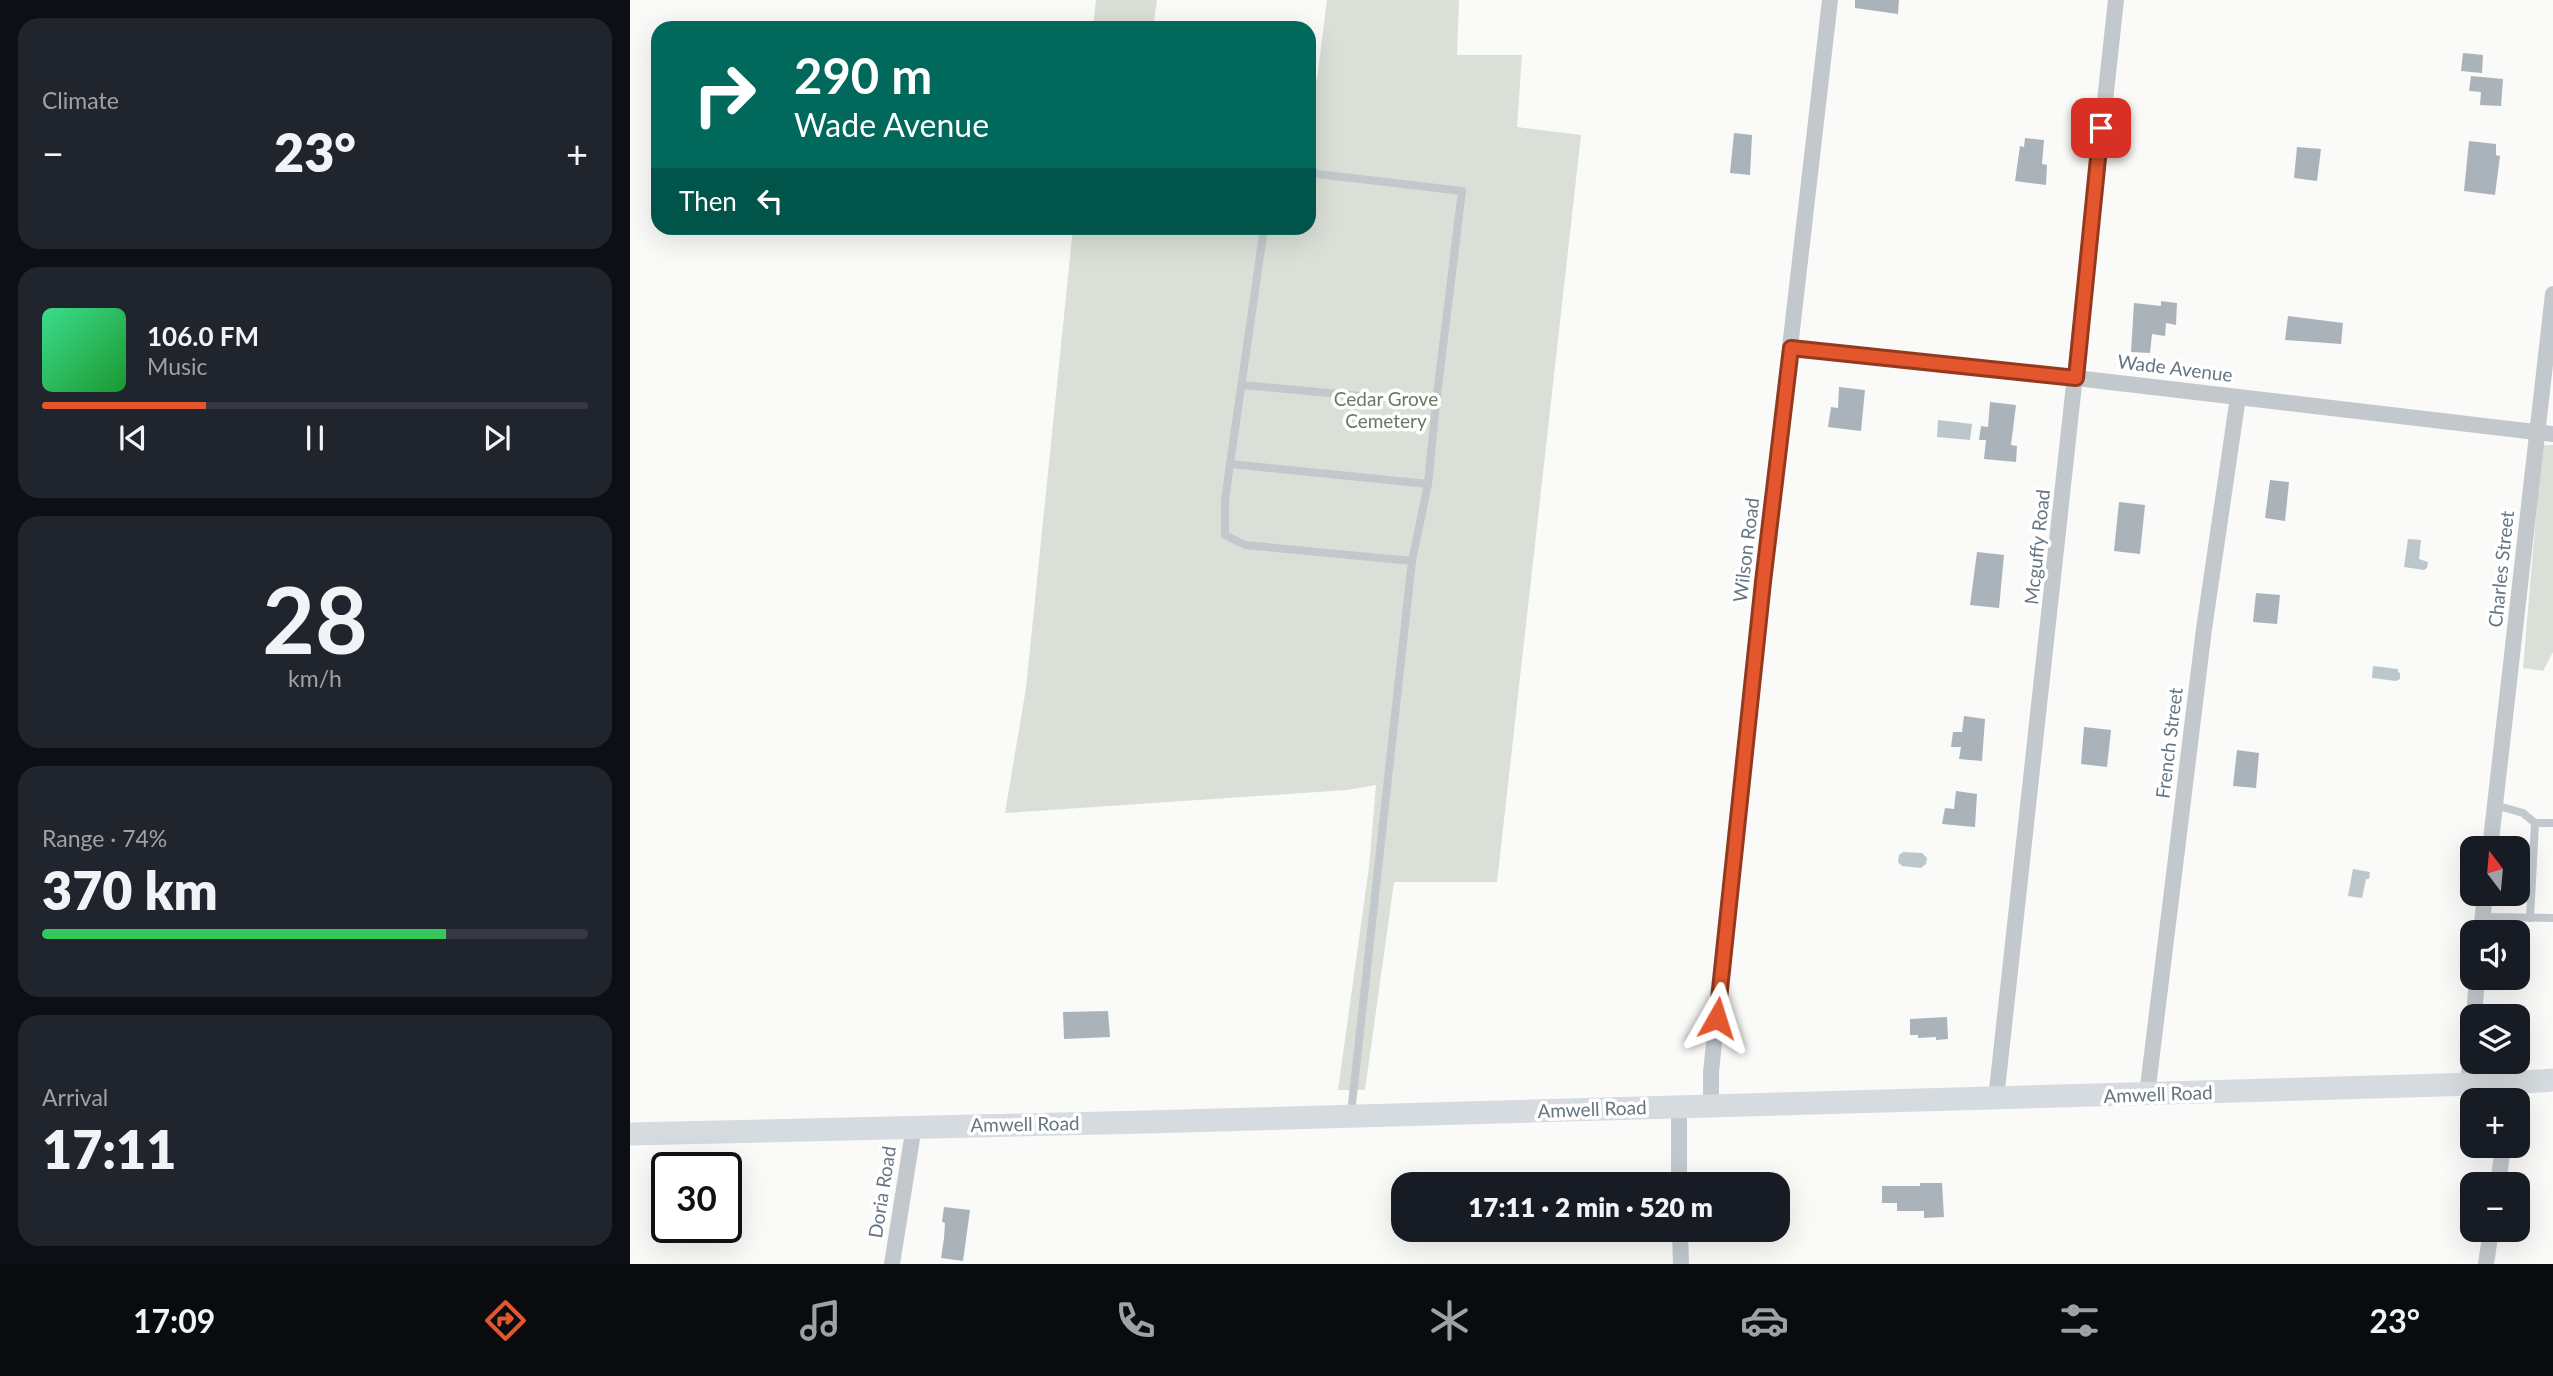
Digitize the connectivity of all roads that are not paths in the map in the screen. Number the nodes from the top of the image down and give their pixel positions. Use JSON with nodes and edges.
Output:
{"nodes":[{"id":1,"x":1830,"y":0,"type":"edge"},
{"id":2,"x":2116,"y":0,"type":"edge"},
{"id":3,"x":1316,"y":174,"type":"edge"},
{"id":4,"x":1263,"y":235,"type":"edge"},
{"id":5,"x":2553,"y":294,"type":"edge"},
{"id":6,"x":1791,"y":348,"type":"junction"},
{"id":7,"x":2076,"y":378,"type":"junction"},
{"id":8,"x":1242,"y":385,"type":"junction"},
{"id":9,"x":2238,"y":397,"type":"junction"},
{"id":10,"x":1436,"y":403,"type":"junction"},
{"id":11,"x":2545,"y":434,"type":"edge"},
{"id":12,"x":1230,"y":464,"type":"junction"},
{"id":13,"x":1429,"y":484,"type":"junction"},
{"id":14,"x":1412,"y":561,"type":"junction"},
{"id":15,"x":2495,"y":805,"type":"junction"},
{"id":16,"x":2535,"y":823,"type":"junction"},
{"id":17,"x":2553,"y":823,"type":"edge"},
{"id":18,"x":2491,"y":836,"type":"edge"},
{"id":19,"x":2530,"y":918,"type":"junction"},
{"id":20,"x":2553,"y":918,"type":"edge"},
{"id":21,"x":2516,"y":920,"type":"edge"},
{"id":22,"x":2469,"y":1074,"type":"edge"},
{"id":23,"x":2553,"y":1080,"type":"edge"},
{"id":24,"x":2468,"y":1085,"type":"junction"},
{"id":25,"x":2486,"y":1088,"type":"edge"},
{"id":26,"x":2525,"y":1088,"type":"edge"},
{"id":27,"x":2147,"y":1095,"type":"junction"},
{"id":28,"x":1996,"y":1099,"type":"junction"},
{"id":29,"x":1710,"y":1105,"type":"junction"},
{"id":30,"x":1679,"y":1106,"type":"junction"},
{"id":31,"x":1350,"y":1116,"type":"junction"},
{"id":32,"x":914,"y":1126,"type":"junction"},
{"id":33,"x":630,"y":1134,"type":"edge"},
{"id":34,"x":1679,"y":1172,"type":"edge"},
{"id":35,"x":1680,"y":1242,"type":"edge"},
{"id":36,"x":2489,"y":1242,"type":"edge"},
{"id":37,"x":892,"y":1264,"type":"edge"},
{"id":38,"x":1681,"y":1264,"type":"edge"},
{"id":39,"x":2486,"y":1264,"type":"edge"}],
"edges":[{"from":1,"to":6,"type":"street","name":"Wilson Road"},
{"from":2,"to":7,"type":"street","name":"Mcguffy Road"},
{"from":3,"to":10,"type":"lane"},
{"from":4,"to":8,"type":"lane"},
{"from":5,"to":11,"type":"street","name":"Charles Street"},
{"from":6,"to":7,"type":"street","name":"Wade Avenue"},
{"from":6,"to":29,"type":"street","name":"Wilson Road"},
{"from":7,"to":9,"type":"street","name":"Wade Avenue"},
{"from":7,"to":28,"type":"street","name":"Mcguffy Road"},
{"from":8,"to":10,"type":"lane"},
{"from":8,"to":12,"type":"lane"},
{"from":9,"to":11,"type":"street","name":"Wade Avenue"},
{"from":9,"to":27,"type":"street","name":"French Street"},
{"from":10,"to":13,"type":"lane"},
{"from":11,"to":15,"type":"street","name":"Charles Street"},
{"from":12,"to":13,"type":"lane"},
{"from":12,"to":14,"type":"lane"},
{"from":13,"to":14,"type":"lane"},
{"from":14,"to":31,"type":"lane"},
{"from":15,"to":16,"type":"lane"},
{"from":15,"to":18,"type":"street","name":"Charles Street"},
{"from":16,"to":17,"type":"lane"},
{"from":16,"to":19,"type":"lane"},
{"from":19,"to":20,"type":"lane"},
{"from":19,"to":21,"type":"lane"},
{"from":22,"to":24,"type":"street"},
{"from":23,"to":26,"type":"main road","name":"Amwell Road"},
{"from":24,"to":25,"type":"main road","name":"Amwell Road"},
{"from":24,"to":27,"type":"main road","name":"Amwell Road"},
{"from":27,"to":28,"type":"main road","name":"Amwell Road"},
{"from":28,"to":29,"type":"main road","name":"Amwell Road"},
{"from":29,"to":30,"type":"main road","name":"Amwell Road"},
{"from":30,"to":31,"type":"main road","name":"Amwell Road"},
{"from":30,"to":34,"type":"street"},
{"from":31,"to":32,"type":"main road","name":"Amwell Road"},
{"from":32,"to":33,"type":"main road","name":"Amwell Road"},
{"from":32,"to":37,"type":"street","name":"Doria Road"},
{"from":35,"to":38,"type":"street"},
{"from":36,"to":39,"type":"street"}]}
